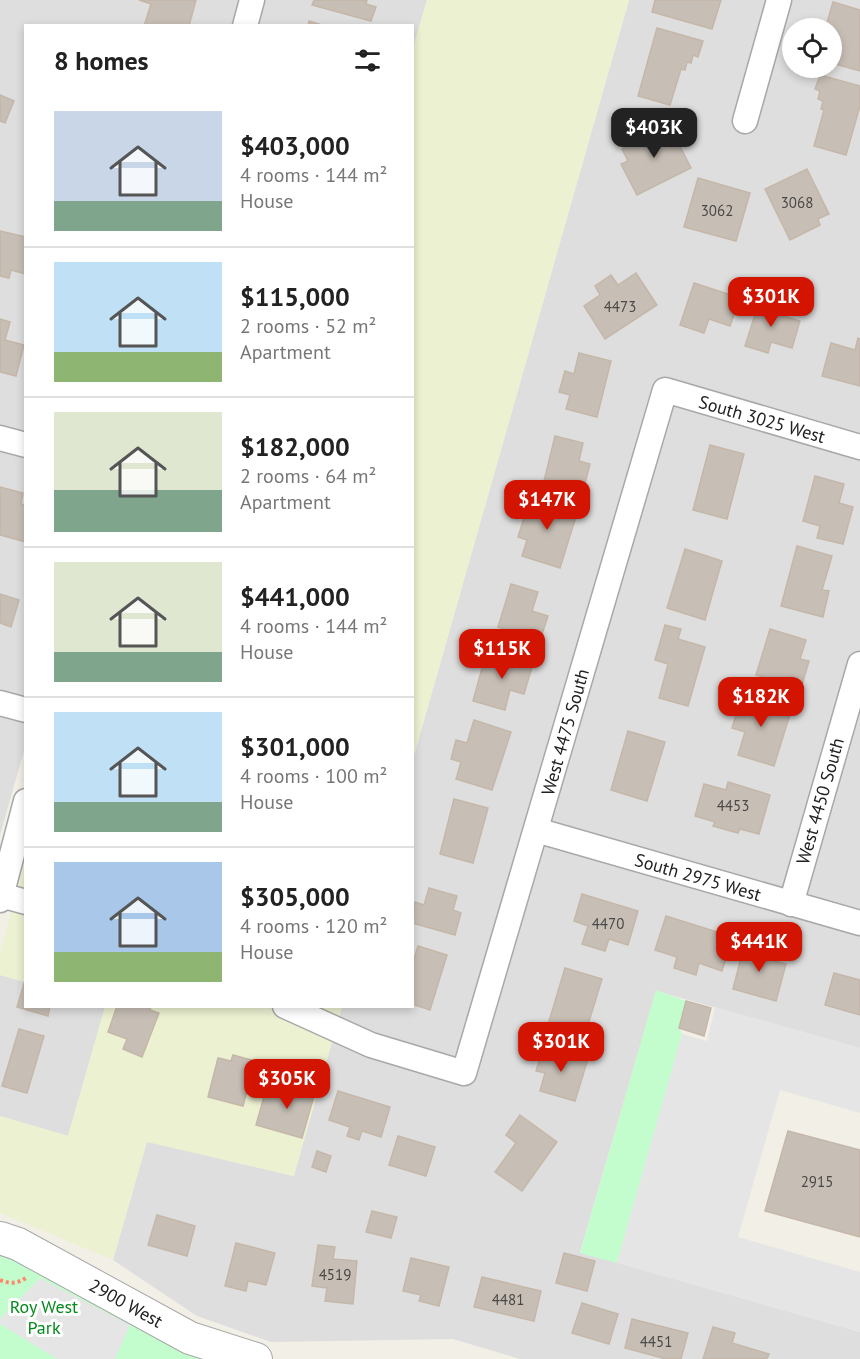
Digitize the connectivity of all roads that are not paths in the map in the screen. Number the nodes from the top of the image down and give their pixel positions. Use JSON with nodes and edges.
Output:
{"nodes":[{"id":1,"x":252,"y":0,"type":"edge"},
{"id":2,"x":779,"y":0,"type":"edge"},
{"id":3,"x":246,"y":24,"type":"edge"},
{"id":4,"x":745,"y":121,"type":"dead end"},
{"id":5,"x":665,"y":390,"type":"joint"},
{"id":6,"x":0,"y":438,"type":"edge"},
{"id":7,"x":24,"y":444,"type":"edge"},
{"id":8,"x":860,"y":447,"type":"edge"},
{"id":9,"x":860,"y":664,"type":"edge"},
{"id":10,"x":0,"y":703,"type":"edge"},
{"id":11,"x":24,"y":709,"type":"edge"},
{"id":12,"x":24,"y":809,"type":"edge"},
{"id":13,"x":536,"y":830,"type":"junction"},
{"id":14,"x":1,"y":898,"type":"edge"},
{"id":15,"x":24,"y":902,"type":"edge"},
{"id":16,"x":791,"y":904,"type":"junction"},
{"id":17,"x":860,"y":923,"type":"edge"},
{"id":18,"x":289,"y":1008,"type":"edge"},
{"id":19,"x":0,"y":1238,"type":"edge"},
{"id":20,"x":256,"y":1359,"type":"edge"}],
"edges":[{"from":1,"to":3,"type":"street"},
{"from":2,"to":4,"type":"street"},
{"from":5,"to":8,"type":"street","name":"South 3025 West"},
{"from":5,"to":13,"type":"street","name":"West 4475 South"},
{"from":6,"to":7,"type":"street"},
{"from":9,"to":16,"type":"street","name":"West 4450 South"},
{"from":10,"to":11,"type":"street"},
{"from":12,"to":14,"type":"street"},
{"from":13,"to":16,"type":"street","name":"South 2975 West"},
{"from":13,"to":18,"type":"street","name":"West 4475 South"},
{"from":14,"to":15,"type":"street"},
{"from":16,"to":17,"type":"street","name":"South 2975 West"},
{"from":19,"to":20,"type":"street","name":"2900 West"}]}
